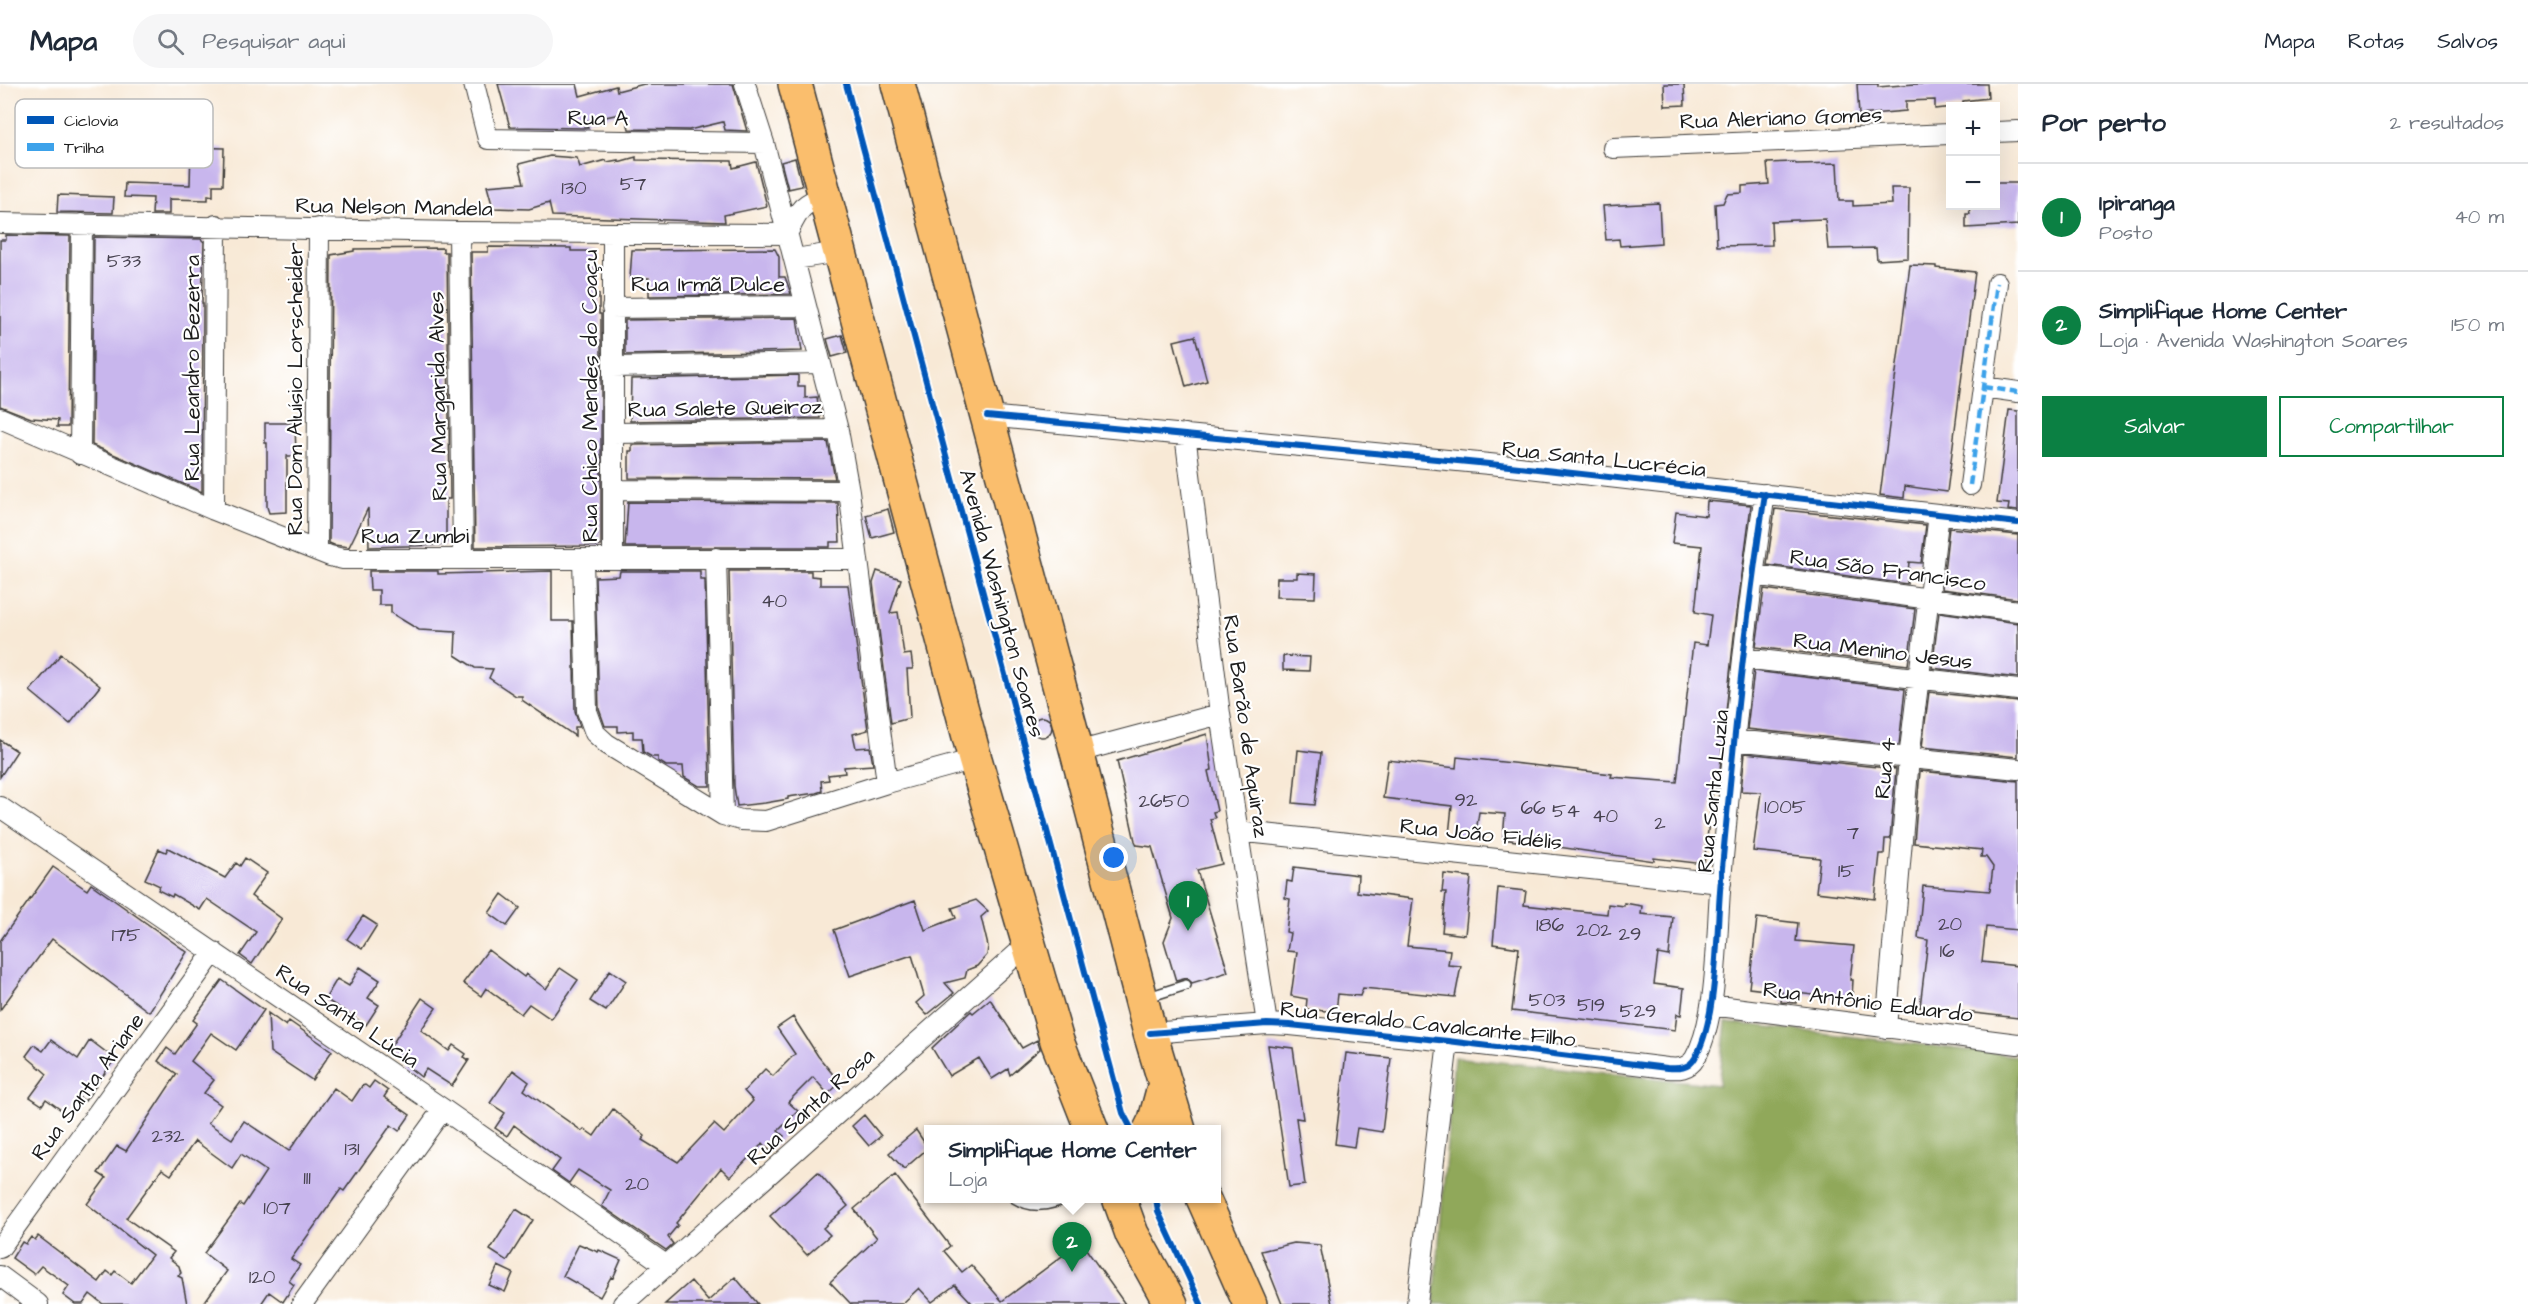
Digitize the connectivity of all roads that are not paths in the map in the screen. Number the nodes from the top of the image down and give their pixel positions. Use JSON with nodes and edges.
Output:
{"nodes":[{"id":1,"x":474,"y":84,"type":"edge"},
{"id":2,"x":745,"y":84,"type":"edge"},
{"id":3,"x":795,"y":84,"type":"edge"},
{"id":4,"x":898,"y":84,"type":"edge"},
{"id":5,"x":2018,"y":131,"type":"edge"},
{"id":6,"x":2000,"y":132,"type":"edge"},
{"id":7,"x":1946,"y":134,"type":"edge"},
{"id":8,"x":764,"y":143,"type":"junction"},
{"id":9,"x":1613,"y":148,"type":"dead end"},
{"id":10,"x":826,"y":197,"type":"junction"},
{"id":11,"x":0,"y":223,"type":"edge"},
{"id":12,"x":82,"y":224,"type":"junction"},
{"id":13,"x":216,"y":225,"type":"junction"},
{"id":14,"x":319,"y":228,"type":"junction"},
{"id":15,"x":459,"y":231,"type":"junction"},
{"id":16,"x":613,"y":233,"type":"junction"},
{"id":17,"x":787,"y":234,"type":"junction"},
{"id":18,"x":839,"y":252,"type":"junction"},
{"id":19,"x":795,"y":259,"type":"junction"},
{"id":20,"x":1997,"y":283,"type":"dead end"},
{"id":21,"x":804,"y":306,"type":"junction"},
{"id":22,"x":612,"y":308,"type":"junction"},
{"id":23,"x":820,"y":363,"type":"junction"},
{"id":24,"x":613,"y":368,"type":"junction"},
{"id":25,"x":1983,"y":387,"type":"junction"},
{"id":26,"x":2018,"y":392,"type":"edge"},
{"id":27,"x":987,"y":416,"type":"junction"},
{"id":28,"x":0,"y":418,"type":"edge"},
{"id":29,"x":838,"y":430,"type":"junction"},
{"id":30,"x":613,"y":433,"type":"junction"},
{"id":31,"x":1185,"y":434,"type":"junction"},
{"id":32,"x":81,"y":454,"type":"junction"},
{"id":33,"x":1970,"y":485,"type":"dead end"},
{"id":34,"x":614,"y":490,"type":"junction"},
{"id":35,"x":849,"y":491,"type":"junction"},
{"id":36,"x":1765,"y":494,"type":"junction"},
{"id":37,"x":214,"y":510,"type":"junction"},
{"id":38,"x":1939,"y":514,"type":"junction"},
{"id":39,"x":2018,"y":523,"type":"edge"},
{"id":40,"x":317,"y":549,"type":"junction"},
{"id":41,"x":717,"y":558,"type":"junction"},
{"id":42,"x":463,"y":559,"type":"junction"},
{"id":43,"x":583,"y":559,"type":"junction"},
{"id":44,"x":613,"y":559,"type":"junction"},
{"id":45,"x":857,"y":559,"type":"junction"},
{"id":46,"x":1753,"y":575,"type":"junction"},
{"id":47,"x":1928,"y":599,"type":"junction"},
{"id":48,"x":2018,"y":611,"type":"edge"},
{"id":49,"x":1743,"y":658,"type":"junction"},
{"id":50,"x":1918,"y":678,"type":"junction"},
{"id":51,"x":2018,"y":690,"type":"edge"},
{"id":52,"x":1220,"y":714,"type":"junction"},
{"id":53,"x":1734,"y":740,"type":"junction"},
{"id":54,"x":1077,"y":752,"type":"junction"},
{"id":55,"x":1909,"y":758,"type":"junction"},
{"id":56,"x":975,"y":759,"type":"junction"},
{"id":57,"x":2018,"y":770,"type":"edge"},
{"id":58,"x":887,"y":783,"type":"junction"},
{"id":59,"x":0,"y":807,"type":"edge"},
{"id":60,"x":723,"y":815,"type":"junction"},
{"id":61,"x":1237,"y":831,"type":"junction"},
{"id":62,"x":1720,"y":883,"type":"junction"},
{"id":63,"x":1029,"y":944,"type":"junction"},
{"id":64,"x":214,"y":952,"type":"junction"},
{"id":65,"x":1186,"y":985,"type":"dead end"},
{"id":66,"x":1141,"y":999,"type":"junction"},
{"id":67,"x":1711,"y":1005,"type":"junction"},
{"id":68,"x":1267,"y":1024,"type":"junction"},
{"id":69,"x":1886,"y":1029,"type":"junction"},
{"id":70,"x":1150,"y":1034,"type":"junction"},
{"id":71,"x":1448,"y":1041,"type":"junction"},
{"id":72,"x":2018,"y":1044,"type":"edge"},
{"id":73,"x":1667,"y":1068,"type":"joint"},
{"id":74,"x":1165,"y":1083,"type":"junction"},
{"id":75,"x":442,"y":1109,"type":"junction"},
{"id":76,"x":1088,"y":1119,"type":"edge"},
{"id":77,"x":1152,"y":1125,"type":"edge"},
{"id":78,"x":1178,"y":1125,"type":"edge"},
{"id":79,"x":1026,"y":1203,"type":"edge"},
{"id":80,"x":1050,"y":1203,"type":"edge"},
{"id":81,"x":1121,"y":1203,"type":"edge"},
{"id":82,"x":1137,"y":1203,"type":"edge"},
{"id":83,"x":1205,"y":1203,"type":"edge"},
{"id":84,"x":1132,"y":1234,"type":"junction"},
{"id":85,"x":0,"y":1248,"type":"edge"},
{"id":86,"x":667,"y":1266,"type":"junction"},
{"id":87,"x":0,"y":1276,"type":"edge"},
{"id":88,"x":38,"y":1304,"type":"edge"},
{"id":89,"x":302,"y":1304,"type":"edge"},
{"id":90,"x":623,"y":1304,"type":"edge"},
{"id":91,"x":1171,"y":1304,"type":"edge"},
{"id":92,"x":1250,"y":1304,"type":"edge"},
{"id":93,"x":1417,"y":1304,"type":"edge"}],
"edges":[{"from":1,"to":8,"type":"street","name":"Rua A"},
{"from":2,"to":8,"type":"street"},
{"from":3,"to":10,"type":"highway"},
{"from":4,"to":27,"type":"highway","name":"Avenida Washington Soares"},
{"from":5,"to":6,"type":"street"},
{"from":7,"to":9,"type":"street","name":"Rua Aleriano Gomes"},
{"from":8,"to":17,"type":"street"},
{"from":10,"to":17,"type":"street"},
{"from":10,"to":18,"type":"highway"},
{"from":11,"to":12,"type":"street","name":"Rua Nelson Mandela"},
{"from":12,"to":13,"type":"street","name":"Rua Nelson Mandela"},
{"from":12,"to":32,"type":"street"},
{"from":13,"to":14,"type":"street","name":"Rua Nelson Mandela"},
{"from":13,"to":37,"type":"street","name":"Rua Leandro Bezerra"},
{"from":14,"to":15,"type":"street","name":"Rua Nelson Mandela"},
{"from":14,"to":40,"type":"street","name":"Rua Dom Aluísio Lorscheider"},
{"from":15,"to":16,"type":"street","name":"Rua Nelson Mandela"},
{"from":15,"to":42,"type":"street","name":"Rua Margarida Alves"},
{"from":16,"to":17,"type":"street","name":"Rua Nelson Mandela"},
{"from":16,"to":22,"type":"street","name":"Rua Chico Mendes do Coaçu"},
{"from":17,"to":19,"type":"street"},
{"from":18,"to":19,"type":"street"},
{"from":18,"to":56,"type":"highway"},
{"from":19,"to":21,"type":"street"},
{"from":20,"to":25,"type":"street"},
{"from":21,"to":22,"type":"street","name":"Rua Irmã Dulce"},
{"from":21,"to":23,"type":"street"},
{"from":22,"to":24,"type":"street","name":"Rua Chico Mendes do Coaçu"},
{"from":23,"to":24,"type":"street"},
{"from":23,"to":29,"type":"street"},
{"from":24,"to":30,"type":"street","name":"Rua Chico Mendes do Coaçu"},
{"from":25,"to":26,"type":"street"},
{"from":25,"to":33,"type":"street"},
{"from":27,"to":31,"type":"street","name":"Rua Santa Lucrécia"},
{"from":27,"to":54,"type":"highway","name":"Avenida Washington Soares"},
{"from":28,"to":32,"type":"street","name":"Rua Zumbi"},
{"from":29,"to":30,"type":"street","name":"Rua Salete Queiroz"},
{"from":29,"to":35,"type":"street"},
{"from":30,"to":34,"type":"street","name":"Rua Chico Mendes do Coaçu"},
{"from":31,"to":36,"type":"street","name":"Rua Santa Lucrécia"},
{"from":31,"to":52,"type":"street","name":"Rua Barão de Aquiraz"},
{"from":32,"to":37,"type":"street","name":"Rua Zumbi"},
{"from":34,"to":35,"type":"street"},
{"from":34,"to":44,"type":"street","name":"Rua Chico Mendes do Coaçu"},
{"from":35,"to":45,"type":"street"},
{"from":36,"to":38,"type":"street","name":"Rua Santa Lucrécia"},
{"from":36,"to":46,"type":"street","name":"Rua Santa Luzia"},
{"from":37,"to":40,"type":"street","name":"Rua Zumbi"},
{"from":38,"to":39,"type":"street","name":"Rua Santa Lucrécia"},
{"from":38,"to":47,"type":"street","name":"Rua 4"},
{"from":40,"to":42,"type":"street","name":"Rua Zumbi"},
{"from":41,"to":44,"type":"street","name":"Rua Zumbi"},
{"from":41,"to":45,"type":"street","name":"Rua Zumbi"},
{"from":41,"to":60,"type":"street"},
{"from":42,"to":43,"type":"street","name":"Rua Zumbi"},
{"from":43,"to":44,"type":"street","name":"Rua Zumbi"},
{"from":43,"to":60,"type":"street","name":"Rua Chico Mendes do Coaçu"},
{"from":45,"to":58,"type":"street"},
{"from":46,"to":47,"type":"street","name":"Rua São Francisco"},
{"from":46,"to":49,"type":"street","name":"Rua Santa Luzia"},
{"from":47,"to":48,"type":"street","name":"Rua São Francisco"},
{"from":47,"to":50,"type":"street","name":"Rua 4"},
{"from":49,"to":50,"type":"street","name":"Rua Menino Jesus"},
{"from":49,"to":53,"type":"street","name":"Rua Santa Luzia"},
{"from":50,"to":51,"type":"street","name":"Rua Menino Jesus"},
{"from":50,"to":55,"type":"street","name":"Rua 4"},
{"from":52,"to":54,"type":"street"},
{"from":52,"to":61,"type":"street","name":"Rua Barão de Aquiraz"},
{"from":53,"to":55,"type":"street"},
{"from":53,"to":62,"type":"street","name":"Rua Santa Luzia"},
{"from":54,"to":66,"type":"highway","name":"Avenida Washington Soares"},
{"from":55,"to":57,"type":"street"},
{"from":55,"to":69,"type":"street","name":"Rua 4"},
{"from":56,"to":58,"type":"street","name":"Rua Chico Mendes do Coaçu"},
{"from":56,"to":63,"type":"highway"},
{"from":58,"to":60,"type":"street","name":"Rua Chico Mendes do Coaçu"},
{"from":59,"to":64,"type":"street","name":"Rua Santa Lúcia"},
{"from":61,"to":62,"type":"street","name":"Rua João Fidélis"},
{"from":61,"to":68,"type":"street","name":"Rua Barão de Aquiraz"},
{"from":62,"to":67,"type":"street","name":"Rua Santa Luzia"},
{"from":63,"to":76,"type":"highway"},
{"from":63,"to":86,"type":"street","name":"Rua Santa Rosa"},
{"from":64,"to":75,"type":"street","name":"Rua Santa Lúcia"},
{"from":64,"to":85,"type":"street","name":"Rua Santa Ariane"},
{"from":65,"to":66,"type":"lane"},
{"from":66,"to":70,"type":"highway","name":"Avenida Washington Soares"},
{"from":67,"to":69,"type":"street","name":"Rua Antônio Eduardo"},
{"from":67,"to":73,"type":"street","name":"Rua Santa Luzia"},
{"from":68,"to":70,"type":"street","name":"Rua Geraldo Cavalcante Filho"},
{"from":68,"to":71,"type":"street","name":"Rua Geraldo Cavalcante Filho"},
{"from":69,"to":72,"type":"street","name":"Rua Antônio Eduardo"},
{"from":70,"to":74,"type":"highway","name":"Avenida Washington Soares"},
{"from":71,"to":73,"type":"street","name":"Rua Geraldo Cavalcante Filho"},
{"from":71,"to":93,"type":"street"},
{"from":74,"to":77,"type":"highway"},
{"from":74,"to":78,"type":"highway","name":"Avenida Washington Soares"},
{"from":75,"to":86,"type":"street","name":"Rua Santa Lúcia"},
{"from":75,"to":89,"type":"street"},
{"from":79,"to":80,"type":"lane"},
{"from":81,"to":84,"type":"highway"},
{"from":82,"to":84,"type":"highway"},
{"from":83,"to":92,"type":"highway"},
{"from":84,"to":91,"type":"highway"},
{"from":86,"to":90,"type":"street","name":"Rua Santa Rosa"},
{"from":87,"to":88,"type":"street"}]}
